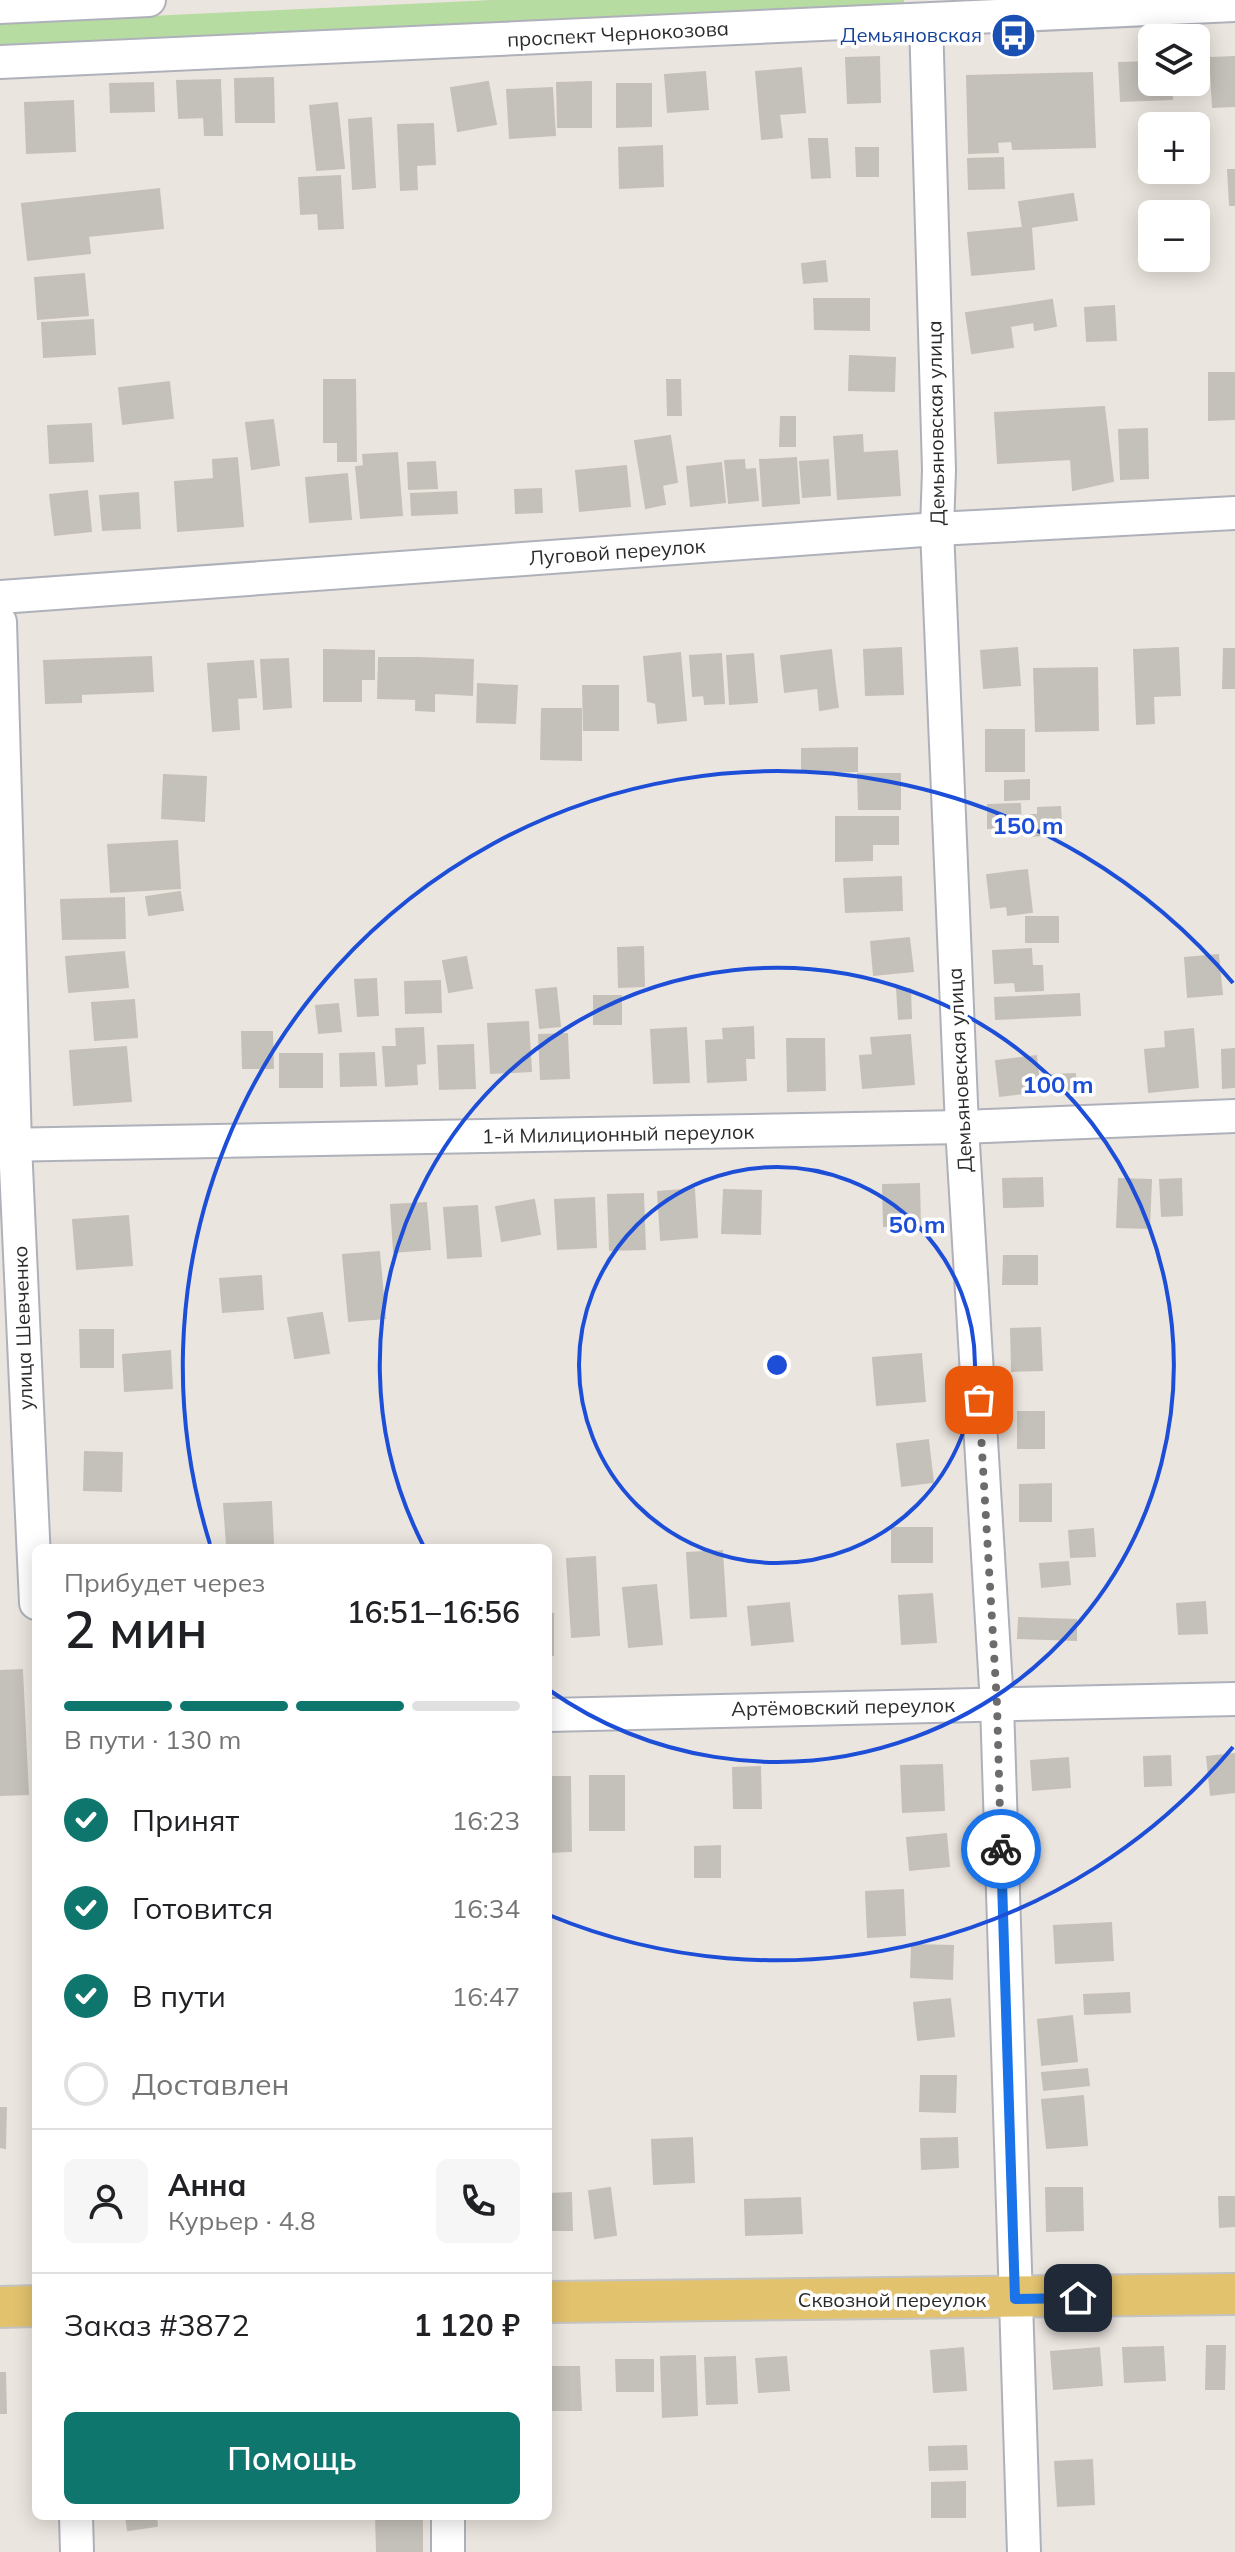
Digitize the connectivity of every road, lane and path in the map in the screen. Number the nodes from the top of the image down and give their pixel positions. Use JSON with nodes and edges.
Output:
{"nodes":[{"id":1,"x":149,"y":0,"type":"edge"},
{"id":2,"x":1235,"y":5,"type":"edge"},
{"id":3,"x":0,"y":7,"type":"edge"},
{"id":4,"x":926,"y":20,"type":"junction"},
{"id":5,"x":0,"y":62,"type":"edge"},
{"id":6,"x":1235,"y":513,"type":"edge"},
{"id":7,"x":937,"y":529,"type":"junction"},
{"id":8,"x":0,"y":597,"type":"edge"},
{"id":9,"x":0,"y":622,"type":"edge"},
{"id":10,"x":1235,"y":1116,"type":"edge"},
{"id":11,"x":962,"y":1127,"type":"junction"},
{"id":12,"x":8,"y":1145,"type":"edge"},
{"id":13,"x":32,"y":1544,"type":"edge"},
{"id":14,"x":1235,"y":1699,"type":"edge"},
{"id":15,"x":997,"y":1704,"type":"junction"},
{"id":16,"x":552,"y":1715,"type":"edge"},
{"id":17,"x":1235,"y":2294,"type":"edge"},
{"id":18,"x":1015,"y":2299,"type":"junction"},
{"id":19,"x":552,"y":2302,"type":"edge"},
{"id":20,"x":32,"y":2306,"type":"edge"},
{"id":21,"x":0,"y":2307,"type":"edge"},
{"id":22,"x":76,"y":2520,"type":"edge"},
{"id":23,"x":448,"y":2520,"type":"edge"},
{"id":24,"x":77,"y":2552,"type":"edge"},
{"id":25,"x":448,"y":2552,"type":"edge"},
{"id":26,"x":1024,"y":2552,"type":"edge"}],
"edges":[{"from":1,"to":3,"type":"street"},
{"from":2,"to":4,"type":"street","name":"проспект Чернокозова"},
{"from":4,"to":5,"type":"street","name":"проспект Чернокозова"},
{"from":4,"to":7,"type":"street","name":"Демьяновская улица"},
{"from":6,"to":7,"type":"street","name":"Луговой переулок"},
{"from":7,"to":8,"type":"street","name":"Луговой переулок"},
{"from":7,"to":11,"type":"street","name":"Демьяновская улица"},
{"from":9,"to":12,"type":"street","name":"улица Шевченко"},
{"from":10,"to":11,"type":"street","name":"1-й Милиционный переулок"},
{"from":11,"to":12,"type":"street","name":"1-й Милиционный переулок"},
{"from":11,"to":15,"type":"street","name":"Демьяновская улица"},
{"from":12,"to":13,"type":"street","name":"улица Шевченко"},
{"from":14,"to":15,"type":"street","name":"Артёмовский переулок"},
{"from":15,"to":16,"type":"street","name":"Артёмовский переулок"},
{"from":15,"to":18,"type":"street","name":"Демьяновская улица"},
{"from":17,"to":18,"type":"main road","name":"Сквозной переулок"},
{"from":18,"to":19,"type":"main road","name":"Сквозной переулок"},
{"from":18,"to":26,"type":"street","name":"Демьяновская улица"},
{"from":20,"to":21,"type":"main road"},
{"from":22,"to":24,"type":"street"},
{"from":23,"to":25,"type":"street"}]}
